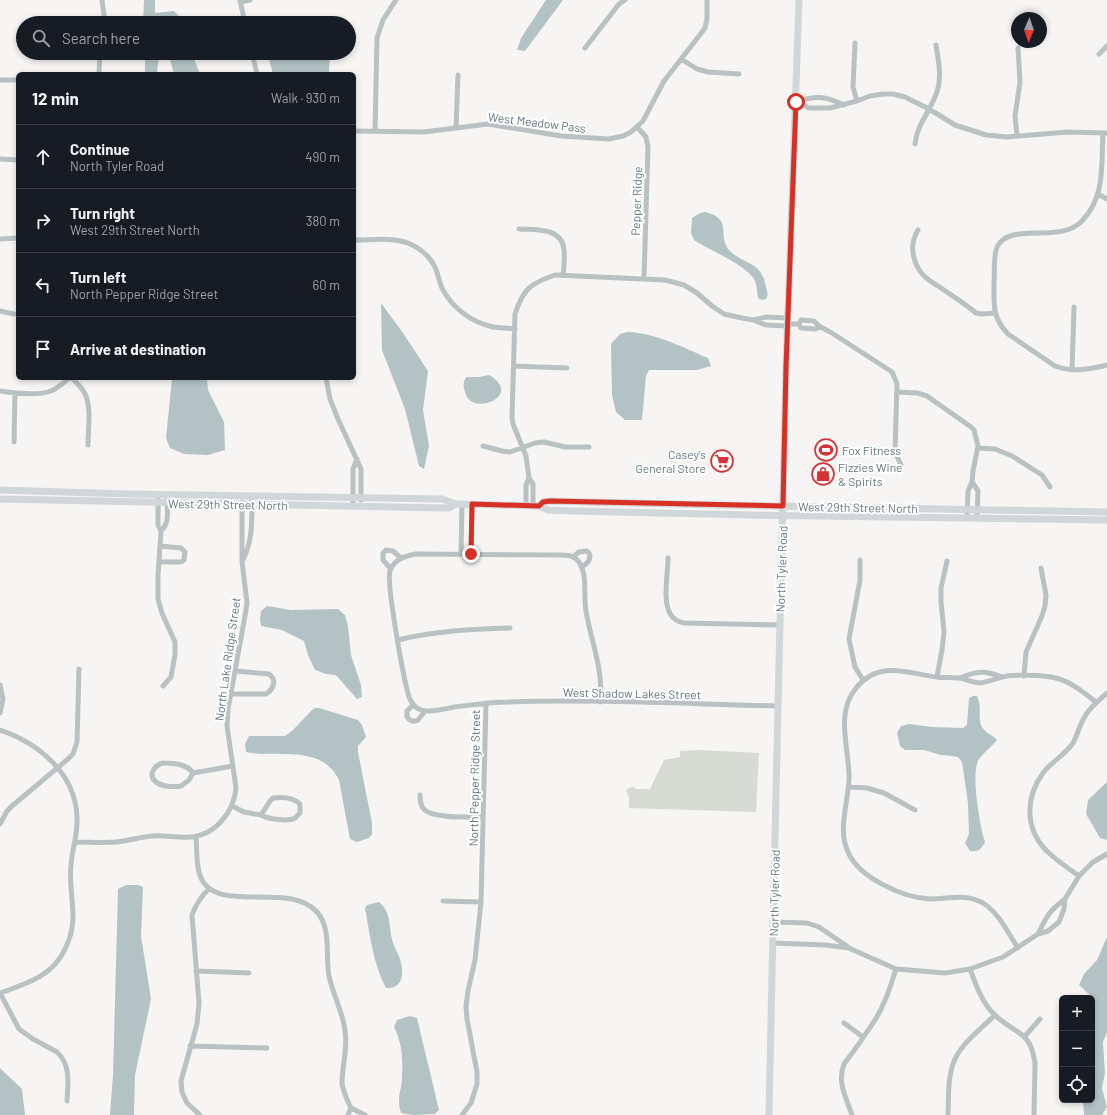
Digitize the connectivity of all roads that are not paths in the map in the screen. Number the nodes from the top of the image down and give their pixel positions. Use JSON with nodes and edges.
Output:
{"nodes":[{"id":1,"x":102,"y":0,"type":"edge"},
{"id":2,"x":250,"y":0,"type":"edge"},
{"id":3,"x":396,"y":0,"type":"edge"},
{"id":4,"x":625,"y":0,"type":"edge"},
{"id":5,"x":706,"y":0,"type":"edge"},
{"id":6,"x":799,"y":0,"type":"edge"},
{"id":7,"x":240,"y":1,"type":"edge"},
{"id":8,"x":104,"y":16,"type":"edge"},
{"id":9,"x":243,"y":16,"type":"edge"},
{"id":10,"x":855,"y":43,"type":"dead end"},
{"id":11,"x":936,"y":45,"type":"dead end"},
{"id":12,"x":1107,"y":46,"type":"edge"},
{"id":13,"x":585,"y":48,"type":"dead end"},
{"id":14,"x":1018,"y":48,"type":"dead end"},
{"id":15,"x":1099,"y":54,"type":"dead end"},
{"id":16,"x":681,"y":59,"type":"junction"},
{"id":17,"x":100,"y":60,"type":"edge"},
{"id":18,"x":254,"y":60,"type":"edge"},
{"id":19,"x":99,"y":72,"type":"edge"},
{"id":20,"x":257,"y":72,"type":"edge"},
{"id":21,"x":739,"y":74,"type":"dead end"},
{"id":22,"x":458,"y":75,"type":"dead end"},
{"id":23,"x":0,"y":80,"type":"edge"},
{"id":24,"x":16,"y":80,"type":"edge"},
{"id":25,"x":857,"y":101,"type":"junction"},
{"id":26,"x":796,"y":102,"type":"junction"},
{"id":27,"x":844,"y":105,"type":"junction"},
{"id":28,"x":929,"y":109,"type":"junction"},
{"id":29,"x":637,"y":127,"type":"junction"},
{"id":30,"x":456,"y":128,"type":"junction"},
{"id":31,"x":356,"y":131,"type":"edge"},
{"id":32,"x":375,"y":131,"type":"junction"},
{"id":33,"x":1105,"y":133,"type":"edge"},
{"id":34,"x":1016,"y":136,"type":"junction"},
{"id":35,"x":915,"y":144,"type":"dead end"},
{"id":36,"x":0,"y":159,"type":"edge"},
{"id":37,"x":16,"y":160,"type":"edge"},
{"id":38,"x":1098,"y":194,"type":"junction"},
{"id":39,"x":1107,"y":199,"type":"edge"},
{"id":40,"x":519,"y":229,"type":"dead end"},
{"id":41,"x":918,"y":230,"type":"dead end"},
{"id":42,"x":16,"y":238,"type":"edge"},
{"id":43,"x":0,"y":239,"type":"edge"},
{"id":44,"x":356,"y":240,"type":"edge"},
{"id":45,"x":563,"y":275,"type":"junction"},
{"id":46,"x":644,"y":278,"type":"junction"},
{"id":47,"x":1074,"y":307,"type":"dead end"},
{"id":48,"x":0,"y":311,"type":"edge"},
{"id":49,"x":995,"y":313,"type":"junction"},
{"id":50,"x":14,"y":314,"type":"dead end"},
{"id":51,"x":753,"y":320,"type":"junction"},
{"id":52,"x":788,"y":322,"type":"junction"},
{"id":53,"x":515,"y":328,"type":"junction"},
{"id":54,"x":1107,"y":365,"type":"edge"},
{"id":55,"x":514,"y":366,"type":"junction"},
{"id":56,"x":566,"y":368,"type":"dead end"},
{"id":57,"x":1072,"y":370,"type":"junction"},
{"id":58,"x":67,"y":380,"type":"edge"},
{"id":59,"x":72,"y":380,"type":"edge"},
{"id":60,"x":326,"y":380,"type":"edge"},
{"id":61,"x":0,"y":392,"type":"edge"},
{"id":62,"x":897,"y":392,"type":"junction"},
{"id":63,"x":15,"y":393,"type":"junction"},
{"id":64,"x":14,"y":442,"type":"dead end"},
{"id":65,"x":88,"y":444,"type":"dead end"},
{"id":66,"x":483,"y":446,"type":"dead end"},
{"id":67,"x":589,"y":447,"type":"dead end"},
{"id":68,"x":523,"y":448,"type":"junction"},
{"id":69,"x":978,"y":448,"type":"junction"},
{"id":70,"x":356,"y":459,"type":"junction"},
{"id":71,"x":901,"y":465,"type":"dead end"},
{"id":72,"x":353,"y":480,"type":"junction"},
{"id":73,"x":361,"y":480,"type":"junction"},
{"id":74,"x":972,"y":482,"type":"junction"},
{"id":75,"x":1050,"y":487,"type":"dead end"},
{"id":76,"x":0,"y":490,"type":"edge"},
{"id":77,"x":35,"y":491,"type":"junction"},
{"id":78,"x":158,"y":494,"type":"junction"},
{"id":79,"x":168,"y":495,"type":"junction"},
{"id":80,"x":242,"y":497,"type":"junction"},
{"id":81,"x":252,"y":497,"type":"junction"},
{"id":82,"x":352,"y":497,"type":"junction"},
{"id":83,"x":361,"y":497,"type":"junction"},
{"id":84,"x":0,"y":499,"type":"edge"},
{"id":85,"x":35,"y":500,"type":"junction"},
{"id":86,"x":158,"y":502,"type":"junction"},
{"id":87,"x":167,"y":502,"type":"junction"},
{"id":88,"x":242,"y":504,"type":"junction"},
{"id":89,"x":459,"y":504,"type":"junction"},
{"id":90,"x":472,"y":504,"type":"junction"},
{"id":91,"x":669,"y":504,"type":"junction"},
{"id":92,"x":252,"y":505,"type":"junction"},
{"id":93,"x":353,"y":506,"type":"junction"},
{"id":94,"x":361,"y":506,"type":"junction"},
{"id":95,"x":532,"y":506,"type":"junction"},
{"id":96,"x":783,"y":506,"type":"junction"},
{"id":97,"x":967,"y":510,"type":"junction"},
{"id":98,"x":978,"y":510,"type":"junction"},
{"id":99,"x":1107,"y":512,"type":"edge"},
{"id":100,"x":669,"y":513,"type":"junction"},
{"id":101,"x":783,"y":516,"type":"junction"},
{"id":102,"x":967,"y":518,"type":"junction"},
{"id":103,"x":977,"y":518,"type":"junction"},
{"id":104,"x":1107,"y":520,"type":"edge"},
{"id":105,"x":161,"y":531,"type":"junction"},
{"id":106,"x":160,"y":546,"type":"junction"},
{"id":107,"x":462,"y":554,"type":"junction"},
{"id":108,"x":471,"y":554,"type":"junction"},
{"id":109,"x":573,"y":557,"type":"junction"},
{"id":110,"x":401,"y":558,"type":"junction"},
{"id":111,"x":668,"y":558,"type":"dead end"},
{"id":112,"x":860,"y":560,"type":"dead end"},
{"id":113,"x":242,"y":561,"type":"junction"},
{"id":114,"x":159,"y":562,"type":"junction"},
{"id":115,"x":947,"y":562,"type":"dead end"},
{"id":116,"x":581,"y":567,"type":"junction"},
{"id":117,"x":1041,"y":568,"type":"dead end"},
{"id":118,"x":391,"y":569,"type":"junction"},
{"id":119,"x":780,"y":625,"type":"junction"},
{"id":120,"x":510,"y":628,"type":"dead end"},
{"id":121,"x":398,"y":640,"type":"junction"},
{"id":122,"x":79,"y":669,"type":"dead end"},
{"id":123,"x":235,"y":671,"type":"junction"},
{"id":124,"x":1024,"y":676,"type":"junction"},
{"id":125,"x":936,"y":677,"type":"junction"},
{"id":126,"x":1002,"y":677,"type":"junction"},
{"id":127,"x":960,"y":678,"type":"junction"},
{"id":128,"x":863,"y":680,"type":"junction"},
{"id":129,"x":0,"y":685,"type":"edge"},
{"id":130,"x":163,"y":686,"type":"dead end"},
{"id":131,"x":1107,"y":693,"type":"edge"},
{"id":132,"x":231,"y":694,"type":"junction"},
{"id":133,"x":600,"y":702,"type":"junction"},
{"id":134,"x":1096,"y":702,"type":"junction"},
{"id":135,"x":486,"y":703,"type":"junction"},
{"id":136,"x":413,"y":705,"type":"junction"},
{"id":137,"x":778,"y":706,"type":"junction"},
{"id":138,"x":425,"y":711,"type":"junction"},
{"id":139,"x":0,"y":712,"type":"edge"},
{"id":140,"x":0,"y":730,"type":"edge"},
{"id":141,"x":233,"y":766,"type":"junction"},
{"id":142,"x":58,"y":768,"type":"junction"},
{"id":143,"x":193,"y":773,"type":"junction"},
{"id":144,"x":849,"y":787,"type":"junction"},
{"id":145,"x":420,"y":795,"type":"dead end"},
{"id":146,"x":232,"y":806,"type":"junction"},
{"id":147,"x":915,"y":810,"type":"dead end"},
{"id":148,"x":261,"y":815,"type":"junction"},
{"id":149,"x":482,"y":818,"type":"junction"},
{"id":150,"x":0,"y":824,"type":"edge"},
{"id":151,"x":196,"y":836,"type":"junction"},
{"id":152,"x":76,"y":842,"type":"junction"},
{"id":153,"x":1107,"y":854,"type":"edge"},
{"id":154,"x":1079,"y":876,"type":"junction"},
{"id":155,"x":209,"y":889,"type":"junction"},
{"id":156,"x":1065,"y":899,"type":"junction"},
{"id":157,"x":443,"y":901,"type":"dead end"},
{"id":158,"x":481,"y":902,"type":"junction"},
{"id":159,"x":773,"y":922,"type":"junction"},
{"id":160,"x":1038,"y":934,"type":"junction"},
{"id":161,"x":772,"y":943,"type":"junction"},
{"id":162,"x":1018,"y":948,"type":"junction"},
{"id":163,"x":851,"y":949,"type":"junction"},
{"id":164,"x":896,"y":969,"type":"junction"},
{"id":165,"x":970,"y":969,"type":"junction"},
{"id":166,"x":196,"y":972,"type":"junction"},
{"id":167,"x":249,"y":973,"type":"dead end"},
{"id":168,"x":0,"y":993,"type":"edge"},
{"id":169,"x":995,"y":1015,"type":"junction"},
{"id":170,"x":1040,"y":1020,"type":"dead end"},
{"id":171,"x":844,"y":1023,"type":"dead end"},
{"id":172,"x":1025,"y":1036,"type":"junction"},
{"id":173,"x":863,"y":1037,"type":"junction"},
{"id":174,"x":190,"y":1046,"type":"junction"},
{"id":175,"x":267,"y":1048,"type":"dead end"},
{"id":176,"x":67,"y":1101,"type":"dead end"},
{"id":177,"x":351,"y":1108,"type":"junction"},
{"id":178,"x":192,"y":1113,"type":"edge"},
{"id":179,"x":200,"y":1115,"type":"edge"},
{"id":180,"x":348,"y":1115,"type":"edge"},
{"id":181,"x":365,"y":1115,"type":"edge"},
{"id":182,"x":462,"y":1115,"type":"edge"},
{"id":183,"x":769,"y":1115,"type":"edge"},
{"id":184,"x":852,"y":1115,"type":"edge"},
{"id":185,"x":948,"y":1115,"type":"edge"},
{"id":186,"x":1034,"y":1115,"type":"edge"}],
"edges":[{"from":1,"to":8,"type":"street"},
{"from":2,"to":7,"type":"street"},
{"from":3,"to":32,"type":"street"},
{"from":4,"to":13,"type":"street"},
{"from":5,"to":16,"type":"street","name":"West Meadow Pass"},
{"from":6,"to":26,"type":"main road","name":"North Tyler Road"},
{"from":7,"to":9,"type":"street"},
{"from":10,"to":25,"type":"street"},
{"from":11,"to":28,"type":"street"},
{"from":12,"to":15,"type":"street"},
{"from":14,"to":34,"type":"street"},
{"from":16,"to":21,"type":"street"},
{"from":16,"to":29,"type":"street","name":"West Meadow Pass"},
{"from":17,"to":19,"type":"street"},
{"from":18,"to":20,"type":"street"},
{"from":22,"to":30,"type":"street"},
{"from":23,"to":24,"type":"street"},
{"from":25,"to":27,"type":"street"},
{"from":25,"to":28,"type":"street"},
{"from":26,"to":27,"type":"street"},
{"from":26,"to":27,"type":"street"},
{"from":26,"to":52,"type":"main road","name":"North Tyler Road"},
{"from":28,"to":34,"type":"street"},
{"from":28,"to":35,"type":"street"},
{"from":29,"to":30,"type":"street","name":"West Meadow Pass"},
{"from":29,"to":46,"type":"street","name":"Pepper Ridge"},
{"from":30,"to":32,"type":"street","name":"West Meadow Pass"},
{"from":31,"to":32,"type":"street","name":"West Meadow Pass"},
{"from":33,"to":34,"type":"street"},
{"from":33,"to":38,"type":"street"},
{"from":36,"to":37,"type":"street"},
{"from":38,"to":39,"type":"street"},
{"from":38,"to":49,"type":"street"},
{"from":40,"to":45,"type":"street"},
{"from":41,"to":49,"type":"street"},
{"from":42,"to":43,"type":"street"},
{"from":44,"to":53,"type":"street"},
{"from":45,"to":46,"type":"street"},
{"from":45,"to":53,"type":"street"},
{"from":46,"to":51,"type":"street"},
{"from":47,"to":57,"type":"street"},
{"from":48,"to":50,"type":"street"},
{"from":49,"to":57,"type":"street"},
{"from":51,"to":52,"type":"street"},
{"from":51,"to":52,"type":"street"},
{"from":52,"to":62,"type":"street"},
{"from":52,"to":96,"type":"main road","name":"North Tyler Road"},
{"from":53,"to":55,"type":"street"},
{"from":54,"to":57,"type":"street"},
{"from":55,"to":56,"type":"street"},
{"from":55,"to":68,"type":"street"},
{"from":58,"to":63,"type":"street"},
{"from":59,"to":65,"type":"street"},
{"from":60,"to":70,"type":"street"},
{"from":61,"to":63,"type":"street"},
{"from":62,"to":69,"type":"street"},
{"from":62,"to":71,"type":"street"},
{"from":63,"to":64,"type":"street"},
{"from":66,"to":68,"type":"street"},
{"from":67,"to":68,"type":"street"},
{"from":68,"to":95,"type":"street"},
{"from":69,"to":74,"type":"street"},
{"from":69,"to":75,"type":"street"},
{"from":70,"to":72,"type":"street"},
{"from":70,"to":73,"type":"street"},
{"from":72,"to":73,"type":"street"},
{"from":72,"to":82,"type":"street"},
{"from":73,"to":83,"type":"street"},
{"from":74,"to":97,"type":"street"},
{"from":74,"to":98,"type":"street"},
{"from":76,"to":77,"type":"main road","name":"West 29th Street North"},
{"from":77,"to":78,"type":"main road","name":"West 29th Street North"},
{"from":77,"to":85,"type":"main road"},
{"from":78,"to":79,"type":"main road","name":"West 29th Street North"},
{"from":78,"to":86,"type":"street"},
{"from":79,"to":80,"type":"main road","name":"West 29th Street North"},
{"from":79,"to":87,"type":"street"},
{"from":80,"to":81,"type":"main road","name":"West 29th Street North"},
{"from":80,"to":88,"type":"street","name":"North Lake Ridge Street"},
{"from":81,"to":82,"type":"main road","name":"West 29th Street North"},
{"from":81,"to":92,"type":"street","name":"North Lake Ridge Street"},
{"from":82,"to":83,"type":"main road","name":"West 29th Street North"},
{"from":82,"to":93,"type":"street"},
{"from":83,"to":89,"type":"main road","name":"West 29th Street North"},
{"from":83,"to":94,"type":"street"},
{"from":84,"to":85,"type":"main road","name":"West 29th Street North"},
{"from":85,"to":86,"type":"main road","name":"West 29th Street North"},
{"from":86,"to":87,"type":"main road","name":"West 29th Street North"},
{"from":86,"to":105,"type":"street"},
{"from":87,"to":88,"type":"main road","name":"West 29th Street North"},
{"from":87,"to":105,"type":"street"},
{"from":88,"to":92,"type":"main road","name":"West 29th Street North"},
{"from":88,"to":113,"type":"street","name":"North Lake Ridge Street"},
{"from":89,"to":90,"type":"main road","name":"West 29th Street North"},
{"from":89,"to":94,"type":"main road","name":"West 29th Street North"},
{"from":89,"to":107,"type":"street"},
{"from":90,"to":95,"type":"main road","name":"West 29th Street North"},
{"from":90,"to":108,"type":"street"},
{"from":91,"to":95,"type":"main road","name":"West 29th Street North"},
{"from":91,"to":96,"type":"main road","name":"West 29th Street North"},
{"from":91,"to":100,"type":"main road"},
{"from":92,"to":93,"type":"main road","name":"West 29th Street North"},
{"from":92,"to":113,"type":"street","name":"North Lake Ridge Street"},
{"from":93,"to":94,"type":"main road","name":"West 29th Street North"},
{"from":95,"to":100,"type":"main road","name":"West 29th Street North"},
{"from":96,"to":97,"type":"main road","name":"West 29th Street North"},
{"from":96,"to":101,"type":"main road","name":"North Tyler Road"},
{"from":97,"to":98,"type":"main road","name":"West 29th Street North"},
{"from":97,"to":102,"type":"street"},
{"from":98,"to":99,"type":"main road","name":"West 29th Street North"},
{"from":98,"to":103,"type":"street"},
{"from":100,"to":101,"type":"main road","name":"West 29th Street North"},
{"from":101,"to":102,"type":"main road","name":"West 29th Street North"},
{"from":101,"to":119,"type":"main road","name":"North Tyler Road"},
{"from":102,"to":103,"type":"main road","name":"West 29th Street North"},
{"from":103,"to":104,"type":"main road","name":"West 29th Street North"},
{"from":105,"to":106,"type":"street"},
{"from":106,"to":114,"type":"street"},
{"from":106,"to":114,"type":"street"},
{"from":107,"to":108,"type":"street"},
{"from":107,"to":110,"type":"street"},
{"from":108,"to":109,"type":"street"},
{"from":109,"to":116,"type":"street"},
{"from":109,"to":116,"type":"street"},
{"from":110,"to":118,"type":"street"},
{"from":110,"to":118,"type":"street"},
{"from":111,"to":119,"type":"street"},
{"from":112,"to":128,"type":"street"},
{"from":113,"to":123,"type":"street","name":"North Lake Ridge Street"},
{"from":114,"to":130,"type":"street"},
{"from":115,"to":125,"type":"street"},
{"from":116,"to":133,"type":"street"},
{"from":117,"to":124,"type":"street"},
{"from":118,"to":121,"type":"street"},
{"from":119,"to":137,"type":"main road","name":"North Tyler Road"},
{"from":120,"to":121,"type":"street"},
{"from":121,"to":136,"type":"street"},
{"from":122,"to":142,"type":"street"},
{"from":123,"to":132,"type":"street","name":"North Lake Ridge Street"},
{"from":123,"to":132,"type":"street"},
{"from":124,"to":126,"type":"street"},
{"from":124,"to":134,"type":"street"},
{"from":125,"to":127,"type":"street"},
{"from":125,"to":128,"type":"street"},
{"from":126,"to":127,"type":"street"},
{"from":126,"to":127,"type":"street"},
{"from":128,"to":144,"type":"street"},
{"from":129,"to":139,"type":"street"},
{"from":131,"to":134,"type":"street"},
{"from":132,"to":141,"type":"street","name":"North Lake Ridge Street"},
{"from":133,"to":135,"type":"street","name":"West Shadow Lakes Street"},
{"from":133,"to":137,"type":"street","name":"West Shadow Lakes Street"},
{"from":134,"to":154,"type":"street"},
{"from":135,"to":138,"type":"street","name":"North Pepper Ridge Street"},
{"from":135,"to":149,"type":"street","name":"North Pepper Ridge Street"},
{"from":136,"to":138,"type":"street"},
{"from":136,"to":138,"type":"street"},
{"from":137,"to":159,"type":"main road","name":"North Tyler Road"},
{"from":140,"to":142,"type":"street"},
{"from":141,"to":143,"type":"street"},
{"from":141,"to":146,"type":"street","name":"North Lake Ridge Street"},
{"from":142,"to":150,"type":"street"},
{"from":142,"to":152,"type":"street"},
{"from":143,"to":143,"type":"street"},
{"from":144,"to":147,"type":"street"},
{"from":144,"to":162,"type":"street"},
{"from":145,"to":149,"type":"street"},
{"from":146,"to":148,"type":"street"},
{"from":146,"to":151,"type":"street","name":"North Lake Ridge Street"},
{"from":148,"to":148,"type":"street"},
{"from":149,"to":158,"type":"street","name":"North Pepper Ridge Street"},
{"from":151,"to":152,"type":"street"},
{"from":151,"to":155,"type":"street"},
{"from":152,"to":168,"type":"street"},
{"from":153,"to":154,"type":"street"},
{"from":154,"to":156,"type":"street"},
{"from":155,"to":166,"type":"street"},
{"from":155,"to":177,"type":"street"},
{"from":156,"to":160,"type":"street"},
{"from":156,"to":160,"type":"street"},
{"from":157,"to":158,"type":"street"},
{"from":158,"to":182,"type":"street","name":"North Pepper Ridge Street"},
{"from":159,"to":161,"type":"main road","name":"North Tyler Road"},
{"from":159,"to":163,"type":"street"},
{"from":160,"to":162,"type":"street"},
{"from":161,"to":163,"type":"street"},
{"from":161,"to":183,"type":"main road","name":"North Tyler Road"},
{"from":162,"to":165,"type":"street"},
{"from":163,"to":164,"type":"street"},
{"from":164,"to":165,"type":"street"},
{"from":164,"to":173,"type":"street"},
{"from":165,"to":169,"type":"street"},
{"from":166,"to":167,"type":"street"},
{"from":166,"to":174,"type":"street"},
{"from":168,"to":176,"type":"street"},
{"from":169,"to":172,"type":"street"},
{"from":169,"to":185,"type":"street"},
{"from":170,"to":172,"type":"street"},
{"from":171,"to":173,"type":"street"},
{"from":172,"to":186,"type":"street"},
{"from":173,"to":184,"type":"street"},
{"from":174,"to":175,"type":"street"},
{"from":174,"to":178,"type":"street"},
{"from":177,"to":180,"type":"street"},
{"from":177,"to":181,"type":"street"},
{"from":178,"to":179,"type":"street"}]}
